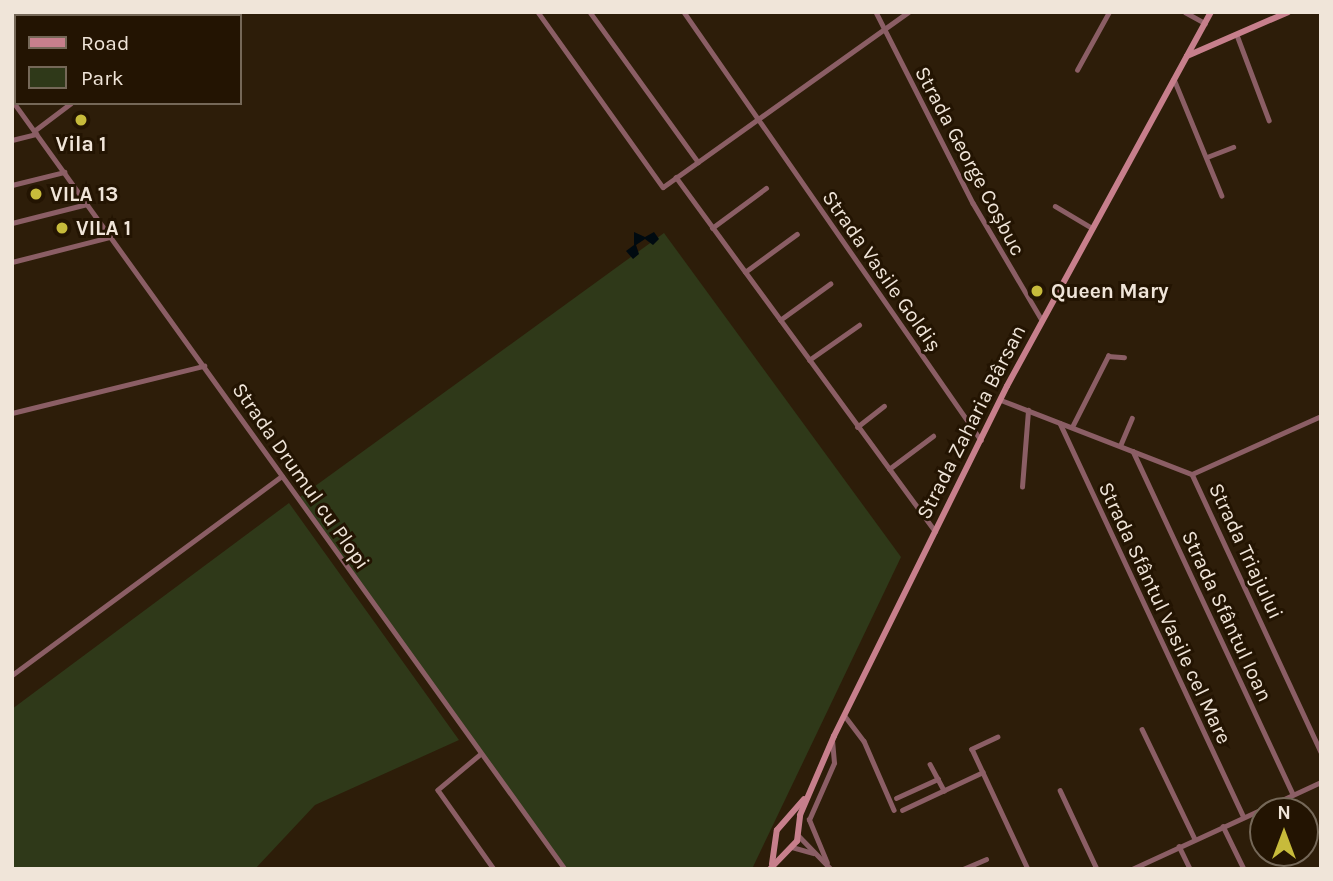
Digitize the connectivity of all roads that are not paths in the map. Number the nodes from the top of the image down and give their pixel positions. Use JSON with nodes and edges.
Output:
{"nodes":[{"id":1,"x":538,"y":12,"type":"edge"},
{"id":2,"x":590,"y":12,"type":"edge"},
{"id":3,"x":684,"y":12,"type":"edge"},
{"id":4,"x":876,"y":12,"type":"edge"},
{"id":5,"x":908,"y":12,"type":"edge"},
{"id":6,"x":1109,"y":12,"type":"edge"},
{"id":7,"x":1185,"y":12,"type":"edge"},
{"id":8,"x":1211,"y":12,"type":"edge"},
{"id":9,"x":1288,"y":12,"type":"edge"},
{"id":10,"x":1205,"y":23,"type":"junction"},
{"id":11,"x":884,"y":29,"type":"junction"},
{"id":12,"x":1237,"y":35,"type":"junction"},
{"id":13,"x":1187,"y":56,"type":"junction"},
{"id":14,"x":1077,"y":70,"type":"dead end"},
{"id":15,"x":1174,"y":79,"type":"junction"},
{"id":16,"x":16,"y":105,"type":"edge"},
{"id":17,"x":69,"y":105,"type":"edge"},
{"id":18,"x":759,"y":120,"type":"junction"},
{"id":19,"x":1269,"y":120,"type":"dead end"},
{"id":20,"x":35,"y":132,"type":"junction"},
{"id":21,"x":12,"y":140,"type":"edge"},
{"id":22,"x":1233,"y":147,"type":"dead end"},
{"id":23,"x":1207,"y":157,"type":"junction"},
{"id":24,"x":698,"y":162,"type":"junction"},
{"id":25,"x":64,"y":172,"type":"junction"},
{"id":26,"x":677,"y":177,"type":"junction"},
{"id":27,"x":12,"y":186,"type":"edge"},
{"id":28,"x":766,"y":188,"type":"dead end"},
{"id":29,"x":1222,"y":197,"type":"dead end"},
{"id":30,"x":87,"y":204,"type":"junction"},
{"id":31,"x":1055,"y":206,"type":"dead end"},
{"id":32,"x":12,"y":223,"type":"edge"},
{"id":33,"x":712,"y":228,"type":"junction"},
{"id":34,"x":1092,"y":228,"type":"junction"},
{"id":35,"x":797,"y":234,"type":"dead end"},
{"id":36,"x":110,"y":237,"type":"junction"},
{"id":37,"x":12,"y":262,"type":"edge"},
{"id":38,"x":745,"y":272,"type":"junction"},
{"id":39,"x":830,"y":284,"type":"dead end"},
{"id":40,"x":780,"y":320,"type":"junction"},
{"id":41,"x":1042,"y":320,"type":"junction"},
{"id":42,"x":859,"y":325,"type":"dead end"},
{"id":43,"x":1124,"y":358,"type":"dead end"},
{"id":44,"x":809,"y":359,"type":"junction"},
{"id":45,"x":204,"y":366,"type":"junction"},
{"id":46,"x":1000,"y":400,"type":"junction"},
{"id":47,"x":884,"y":406,"type":"dead end"},
{"id":48,"x":1028,"y":410,"type":"junction"},
{"id":49,"x":12,"y":413,"type":"edge"},
{"id":50,"x":1321,"y":416,"type":"edge"},
{"id":51,"x":1132,"y":418,"type":"dead end"},
{"id":52,"x":1060,"y":422,"type":"junction"},
{"id":53,"x":857,"y":427,"type":"junction"},
{"id":54,"x":1072,"y":427,"type":"junction"},
{"id":55,"x":933,"y":436,"type":"dead end"},
{"id":56,"x":981,"y":440,"type":"junction"},
{"id":57,"x":1120,"y":446,"type":"junction"},
{"id":58,"x":1133,"y":450,"type":"junction"},
{"id":59,"x":888,"y":469,"type":"junction"},
{"id":60,"x":1192,"y":474,"type":"junction"},
{"id":61,"x":282,"y":476,"type":"junction"},
{"id":62,"x":1022,"y":487,"type":"dead end"},
{"id":63,"x":935,"y":531,"type":"junction"},
{"id":64,"x":12,"y":674,"type":"edge"},
{"id":65,"x":845,"y":716,"type":"junction"},
{"id":66,"x":1142,"y":729,"type":"dead end"},
{"id":67,"x":998,"y":737,"type":"dead end"},
{"id":68,"x":832,"y":742,"type":"junction"},
{"id":69,"x":1321,"y":752,"type":"edge"},
{"id":70,"x":481,"y":754,"type":"junction"},
{"id":71,"x":930,"y":764,"type":"dead end"},
{"id":72,"x":983,"y":772,"type":"junction"},
{"id":73,"x":938,"y":779,"type":"junction"},
{"id":74,"x":816,"y":780,"type":"junction"},
{"id":75,"x":1321,"y":782,"type":"edge"},
{"id":76,"x":944,"y":790,"type":"junction"},
{"id":77,"x":1060,"y":790,"type":"dead end"},
{"id":78,"x":1293,"y":794,"type":"junction"},
{"id":79,"x":896,"y":798,"type":"dead end"},
{"id":80,"x":894,"y":810,"type":"dead end"},
{"id":81,"x":902,"y":810,"type":"dead end"},
{"id":82,"x":1243,"y":816,"type":"junction"},
{"id":83,"x":785,"y":824,"type":"junction"},
{"id":84,"x":1223,"y":826,"type":"junction"},
{"id":85,"x":797,"y":833,"type":"junction"},
{"id":86,"x":1195,"y":839,"type":"junction"},
{"id":87,"x":777,"y":841,"type":"junction"},
{"id":88,"x":790,"y":846,"type":"junction"},
{"id":89,"x":1179,"y":846,"type":"junction"},
{"id":90,"x":814,"y":853,"type":"junction"},
{"id":91,"x":986,"y":859,"type":"dead end"},
{"id":92,"x":827,"y":863,"type":"junction"},
{"id":93,"x":494,"y":869,"type":"edge"},
{"id":94,"x":565,"y":869,"type":"edge"},
{"id":95,"x":831,"y":869,"type":"edge"},
{"id":96,"x":963,"y":869,"type":"edge"},
{"id":97,"x":1028,"y":869,"type":"edge"},
{"id":98,"x":1097,"y":869,"type":"edge"},
{"id":99,"x":1132,"y":869,"type":"edge"},
{"id":100,"x":1190,"y":869,"type":"edge"},
{"id":101,"x":1244,"y":869,"type":"edge"}],
"edges":[{"from":1,"to":26,"type":"street"},
{"from":2,"to":24,"type":"street"},
{"from":3,"to":18,"type":"street","name":"Strada Vasile Goldiș"},
{"from":4,"to":11,"type":"street","name":"Strada George Coșbuc"},
{"from":5,"to":11,"type":"street"},
{"from":6,"to":14,"type":"street"},
{"from":7,"to":10,"type":"street"},
{"from":8,"to":10,"type":"main road","name":"Strada Zaharia Bârsan"},
{"from":9,"to":12,"type":"main road"},
{"from":10,"to":13,"type":"main road","name":"Strada Zaharia Bârsan"},
{"from":11,"to":18,"type":"street"},
{"from":11,"to":41,"type":"street","name":"Strada George Coșbuc"},
{"from":12,"to":13,"type":"main road"},
{"from":12,"to":19,"type":"street"},
{"from":13,"to":15,"type":"main road","name":"Strada Zaharia Bârsan"},
{"from":15,"to":23,"type":"street"},
{"from":15,"to":34,"type":"main road","name":"Strada Zaharia Bârsan"},
{"from":16,"to":20,"type":"street","name":"Strada Drumul cu Plopi"},
{"from":17,"to":20,"type":"street"},
{"from":18,"to":24,"type":"street"},
{"from":18,"to":56,"type":"street","name":"Strada Vasile Goldiș"},
{"from":20,"to":21,"type":"street"},
{"from":20,"to":25,"type":"street","name":"Strada Drumul cu Plopi"},
{"from":22,"to":23,"type":"street"},
{"from":23,"to":29,"type":"street"},
{"from":24,"to":26,"type":"street"},
{"from":25,"to":27,"type":"street"},
{"from":25,"to":30,"type":"street","name":"Strada Drumul cu Plopi"},
{"from":26,"to":33,"type":"street"},
{"from":28,"to":33,"type":"street"},
{"from":30,"to":32,"type":"street"},
{"from":30,"to":36,"type":"street","name":"Strada Drumul cu Plopi"},
{"from":31,"to":34,"type":"street"},
{"from":33,"to":38,"type":"street"},
{"from":34,"to":41,"type":"main road","name":"Strada Zaharia Bârsan"},
{"from":35,"to":38,"type":"street"},
{"from":36,"to":37,"type":"street"},
{"from":36,"to":45,"type":"street","name":"Strada Drumul cu Plopi"},
{"from":38,"to":40,"type":"street"},
{"from":39,"to":40,"type":"street"},
{"from":40,"to":44,"type":"street"},
{"from":41,"to":46,"type":"main road","name":"Strada Zaharia Bârsan"},
{"from":42,"to":44,"type":"street"},
{"from":43,"to":54,"type":"street"},
{"from":44,"to":53,"type":"street"},
{"from":45,"to":49,"type":"street"},
{"from":45,"to":61,"type":"street","name":"Strada Drumul cu Plopi"},
{"from":46,"to":48,"type":"street","name":"Strada Triajului"},
{"from":46,"to":56,"type":"main road","name":"Strada Zaharia Bârsan"},
{"from":47,"to":53,"type":"street"},
{"from":48,"to":52,"type":"street","name":"Strada Triajului"},
{"from":48,"to":62,"type":"street"},
{"from":50,"to":60,"type":"street"},
{"from":51,"to":57,"type":"street"},
{"from":52,"to":54,"type":"street","name":"Strada Triajului"},
{"from":52,"to":82,"type":"street","name":"Strada Sfântul Vasile cel Mare"},
{"from":53,"to":59,"type":"street"},
{"from":54,"to":57,"type":"street","name":"Strada Triajului"},
{"from":55,"to":59,"type":"street"},
{"from":56,"to":63,"type":"main road","name":"Strada Zaharia Bârsan"},
{"from":57,"to":58,"type":"street","name":"Strada Triajului"},
{"from":58,"to":60,"type":"street","name":"Strada Triajului"},
{"from":58,"to":78,"type":"street","name":"Strada Sfântul Ioan"},
{"from":59,"to":63,"type":"street"},
{"from":60,"to":69,"type":"street","name":"Strada Triajului"},
{"from":61,"to":64,"type":"street"},
{"from":61,"to":70,"type":"street","name":"Strada Drumul cu Plopi"},
{"from":63,"to":65,"type":"main road","name":"Strada Zaharia Bârsan"},
{"from":65,"to":68,"type":"main road","name":"Strada Zaharia Bârsan"},
{"from":65,"to":80,"type":"street"},
{"from":66,"to":86,"type":"street"},
{"from":67,"to":72,"type":"street"},
{"from":68,"to":74,"type":"main road","name":"Strada Zaharia Bârsan"},
{"from":68,"to":92,"type":"street"},
{"from":70,"to":93,"type":"street"},
{"from":70,"to":94,"type":"street","name":"Strada Drumul cu Plopi"},
{"from":71,"to":73,"type":"street"},
{"from":72,"to":76,"type":"street"},
{"from":72,"to":97,"type":"street"},
{"from":73,"to":76,"type":"street"},
{"from":73,"to":79,"type":"street"},
{"from":74,"to":83,"type":"main road"},
{"from":74,"to":85,"type":"main road"},
{"from":75,"to":78,"type":"street"},
{"from":76,"to":81,"type":"street"},
{"from":77,"to":98,"type":"street"},
{"from":78,"to":82,"type":"street"},
{"from":82,"to":84,"type":"street"},
{"from":83,"to":85,"type":"main road"},
{"from":83,"to":87,"type":"main road"},
{"from":84,"to":86,"type":"street"},
{"from":84,"to":101,"type":"street"},
{"from":85,"to":88,"type":"main road"},
{"from":85,"to":90,"type":"street"},
{"from":86,"to":89,"type":"street"},
{"from":87,"to":88,"type":"main road"},
{"from":87,"to":88,"type":"main road"},
{"from":88,"to":90,"type":"street"},
{"from":89,"to":99,"type":"street"},
{"from":89,"to":100,"type":"street"},
{"from":90,"to":92,"type":"street"},
{"from":91,"to":96,"type":"street"},
{"from":92,"to":95,"type":"street"}]}
